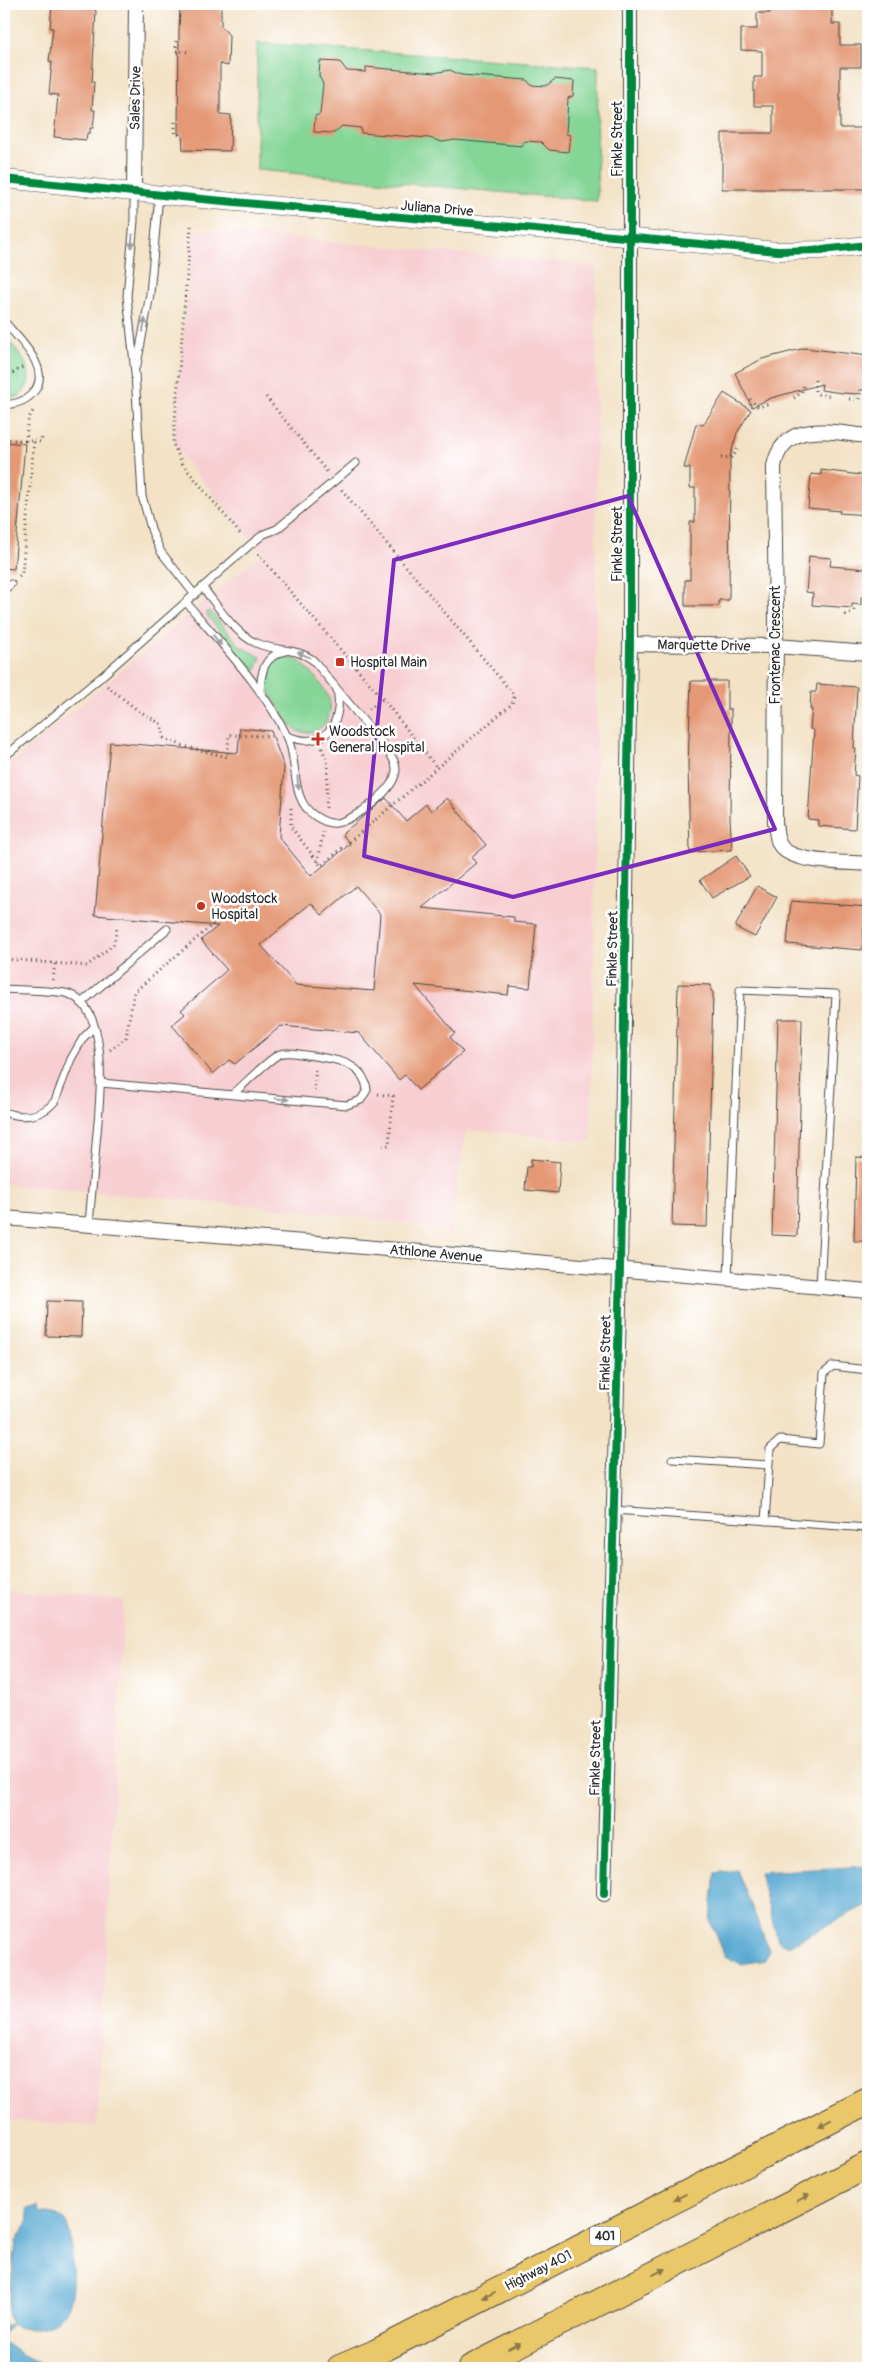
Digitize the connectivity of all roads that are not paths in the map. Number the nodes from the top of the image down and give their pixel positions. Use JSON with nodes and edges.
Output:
{"nodes":[{"id":1,"x":136,"y":4,"type":"edge"},
{"id":2,"x":630,"y":4,"type":"edge"},
{"id":3,"x":4,"y":179,"type":"edge"},
{"id":4,"x":134,"y":192,"type":"junction"},
{"id":5,"x":159,"y":194,"type":"junction"},
{"id":6,"x":631,"y":238,"type":"junction"},
{"id":7,"x":868,"y":245,"type":"edge"},
{"id":8,"x":4,"y":321,"type":"edge"},
{"id":9,"x":135,"y":373,"type":"junction"},
{"id":10,"x":4,"y":405,"type":"edge"},
{"id":11,"x":868,"y":436,"type":"edge"},
{"id":12,"x":356,"y":463,"type":"dead end"},
{"id":13,"x":11,"y":584,"type":"road end"},
{"id":14,"x":203,"y":588,"type":"junction"},
{"id":15,"x":4,"y":590,"type":"edge"},
{"id":16,"x":195,"y":594,"type":"junction"},
{"id":17,"x":186,"y":602,"type":"junction"},
{"id":18,"x":630,"y":644,"type":"junction"},
{"id":19,"x":776,"y":646,"type":"junction"},
{"id":20,"x":288,"y":650,"type":"junction"},
{"id":21,"x":868,"y":653,"type":"edge"},
{"id":22,"x":337,"y":689,"type":"junction"},
{"id":23,"x":260,"y":692,"type":"junction"},
{"id":24,"x":287,"y":736,"type":"junction"},
{"id":25,"x":4,"y":757,"type":"edge"},
{"id":26,"x":868,"y":864,"type":"edge"},
{"id":27,"x":167,"y":929,"type":"dead end"},
{"id":28,"x":4,"y":989,"type":"edge"},
{"id":29,"x":81,"y":1003,"type":"junction"},
{"id":30,"x":94,"y":1027,"type":"junction"},
{"id":31,"x":101,"y":1082,"type":"junction"},
{"id":32,"x":233,"y":1094,"type":"junction"},
{"id":33,"x":4,"y":1112,"type":"edge"},
{"id":34,"x":4,"y":1218,"type":"edge"},
{"id":35,"x":89,"y":1225,"type":"junction"},
{"id":36,"x":620,"y":1268,"type":"junction"},
{"id":37,"x":728,"y":1278,"type":"junction"},
{"id":38,"x":820,"y":1287,"type":"junction"},
{"id":39,"x":868,"y":1291,"type":"edge"},
{"id":40,"x":868,"y":1370,"type":"edge"},
{"id":41,"x":672,"y":1458,"type":"dead end"},
{"id":42,"x":769,"y":1465,"type":"junction"},
{"id":43,"x":614,"y":1510,"type":"junction"},
{"id":44,"x":765,"y":1521,"type":"junction"},
{"id":45,"x":868,"y":1528,"type":"edge"},
{"id":46,"x":604,"y":1894,"type":"dead end"},
{"id":47,"x":868,"y":2101,"type":"edge"},
{"id":48,"x":868,"y":2165,"type":"edge"},
{"id":49,"x":375,"y":2353,"type":"junction"},
{"id":50,"x":334,"y":2368,"type":"edge"},
{"id":51,"x":340,"y":2368,"type":"edge"},
{"id":52,"x":471,"y":2368,"type":"edge"}],
"edges":[{"from":1,"to":4,"type":"street","name":"Sales Drive"},
{"from":2,"to":6,"type":"street","name":"Finkle Street"},
{"from":3,"to":4,"type":"street","name":"Juliana Drive"},
{"from":4,"to":5,"type":"street","name":"Juliana Drive"},
{"from":4,"to":9,"type":"lane","one_way":true},
{"from":5,"to":6,"type":"street","name":"Juliana Drive"},
{"from":9,"to":5,"type":"lane","one_way":true},
{"from":6,"to":7,"type":"street","name":"Juliana Drive"},
{"from":6,"to":18,"type":"street","name":"Finkle Street"},
{"from":8,"to":10,"type":"lane"},
{"from":9,"to":16,"type":"lane"},
{"from":11,"to":19,"type":"street","name":"Frontenac Crescent"},
{"from":12,"to":14,"type":"lane"},
{"from":13,"to":15,"type":"lane"},
{"from":14,"to":16,"type":"lane"},
{"from":14,"to":20,"type":"lane"},
{"from":16,"to":17,"type":"lane"},
{"from":17,"to":23,"type":"lane","one_way":true},
{"from":17,"to":25,"type":"lane"},
{"from":18,"to":19,"type":"street","name":"Marquette Drive"},
{"from":18,"to":36,"type":"street","name":"Finkle Street"},
{"from":19,"to":21,"type":"street","name":"Marquette Drive"},
{"from":19,"to":26,"type":"street","name":"Frontenac Crescent"},
{"from":22,"to":20,"type":"lane","one_way":true},
{"from":20,"to":23,"type":"lane"},
{"from":22,"to":24,"type":"lane"},
{"from":24,"to":22,"type":"lane","one_way":true},
{"from":23,"to":24,"type":"lane"},
{"from":27,"to":29,"type":"lane"},
{"from":28,"to":29,"type":"lane"},
{"from":29,"to":30,"type":"lane"},
{"from":30,"to":31,"type":"lane"},
{"from":30,"to":33,"type":"lane"},
{"from":31,"to":32,"type":"lane"},
{"from":31,"to":35,"type":"lane"},
{"from":32,"to":32,"type":"lane","one_way":true},
{"from":34,"to":35,"type":"street","name":"Athlone Avenue"},
{"from":35,"to":36,"type":"street","name":"Athlone Avenue"},
{"from":36,"to":37,"type":"street","name":"Athlone Avenue"},
{"from":36,"to":43,"type":"street","name":"Finkle Street"},
{"from":37,"to":38,"type":"street","name":"Athlone Avenue"},
{"from":37,"to":38,"type":"lane"},
{"from":38,"to":39,"type":"street","name":"Athlone Avenue"},
{"from":40,"to":42,"type":"lane"},
{"from":41,"to":42,"type":"lane"},
{"from":42,"to":44,"type":"lane"},
{"from":43,"to":44,"type":"lane"},
{"from":43,"to":46,"type":"street","name":"Finkle Street"},
{"from":44,"to":45,"type":"lane"},
{"from":47,"to":49,"type":"highway","name":"Highway 401","number":"401","one_way":true},
{"from":52,"to":48,"type":"highway","one_way":true},
{"from":49,"to":50,"type":"highway"},
{"from":49,"to":51,"type":"highway","name":"Highway 401","number":"401"}]}
